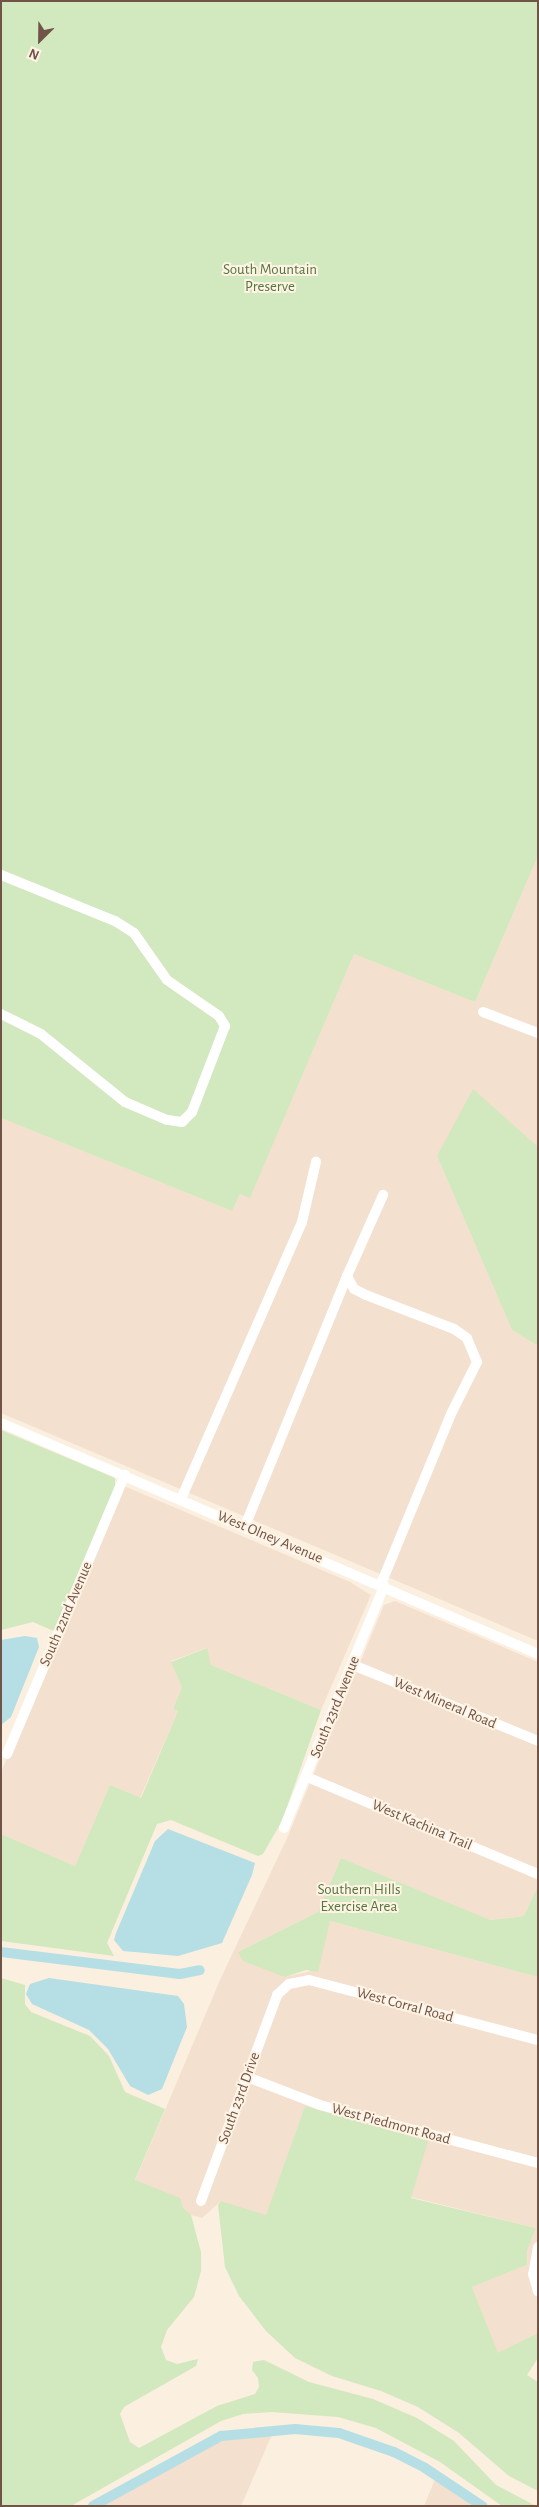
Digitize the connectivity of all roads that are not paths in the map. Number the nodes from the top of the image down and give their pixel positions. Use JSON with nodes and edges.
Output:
{"nodes":[{"id":1,"x":1,"y":875,"type":"edge"},
{"id":2,"x":483,"y":1012,"type":"dead end"},
{"id":3,"x":1,"y":1014,"type":"edge"},
{"id":4,"x":538,"y":1033,"type":"edge"},
{"id":5,"x":316,"y":1162,"type":"dead end"},
{"id":6,"x":383,"y":1195,"type":"dead end"},
{"id":7,"x":347,"y":1276,"type":"junction"},
{"id":8,"x":1,"y":1423,"type":"edge"},
{"id":9,"x":125,"y":1475,"type":"junction"},
{"id":10,"x":181,"y":1499,"type":"junction"},
{"id":11,"x":245,"y":1526,"type":"junction"},
{"id":12,"x":383,"y":1585,"type":"junction"},
{"id":13,"x":538,"y":1654,"type":"edge"},
{"id":14,"x":353,"y":1665,"type":"junction"},
{"id":15,"x":538,"y":1741,"type":"edge"},
{"id":16,"x":8,"y":1754,"type":"dead end"},
{"id":17,"x":306,"y":1777,"type":"junction"},
{"id":18,"x":284,"y":1828,"type":"dead end"},
{"id":19,"x":538,"y":1874,"type":"edge"},
{"id":20,"x":277,"y":1996,"type":"joint"},
{"id":21,"x":538,"y":2040,"type":"edge"},
{"id":22,"x":247,"y":2077,"type":"junction"},
{"id":23,"x":538,"y":2163,"type":"edge"},
{"id":24,"x":201,"y":2201,"type":"dead end"},
{"id":25,"x":538,"y":2247,"type":"edge"},
{"id":26,"x":538,"y":2291,"type":"edge"}],
"edges":[{"from":1,"to":3,"type":"street"},
{"from":2,"to":4,"type":"street"},
{"from":5,"to":10,"type":"street"},
{"from":6,"to":7,"type":"street"},
{"from":7,"to":11,"type":"street"},
{"from":7,"to":12,"type":"street","name":"South 23rd Avenue"},
{"from":8,"to":9,"type":"street","name":"West Olney Avenue"},
{"from":9,"to":10,"type":"street","name":"West Olney Avenue"},
{"from":9,"to":16,"type":"street","name":"South 22nd Avenue"},
{"from":10,"to":11,"type":"street","name":"West Olney Avenue"},
{"from":11,"to":12,"type":"street","name":"West Olney Avenue"},
{"from":12,"to":13,"type":"street","name":"West Olney Avenue"},
{"from":12,"to":14,"type":"street","name":"South 23rd Avenue"},
{"from":14,"to":15,"type":"street","name":"West Mineral Road"},
{"from":14,"to":17,"type":"street","name":"South 23rd Avenue"},
{"from":17,"to":18,"type":"street","name":"South 23rd Avenue"},
{"from":17,"to":19,"type":"street","name":"West Kachina Trail"},
{"from":20,"to":21,"type":"street","name":"West Corral Road"},
{"from":20,"to":22,"type":"street","name":"South 23rd Drive"},
{"from":22,"to":23,"type":"street","name":"West Piedmont Road"},
{"from":22,"to":24,"type":"street","name":"South 23rd Drive"},
{"from":25,"to":26,"type":"street"}]}
